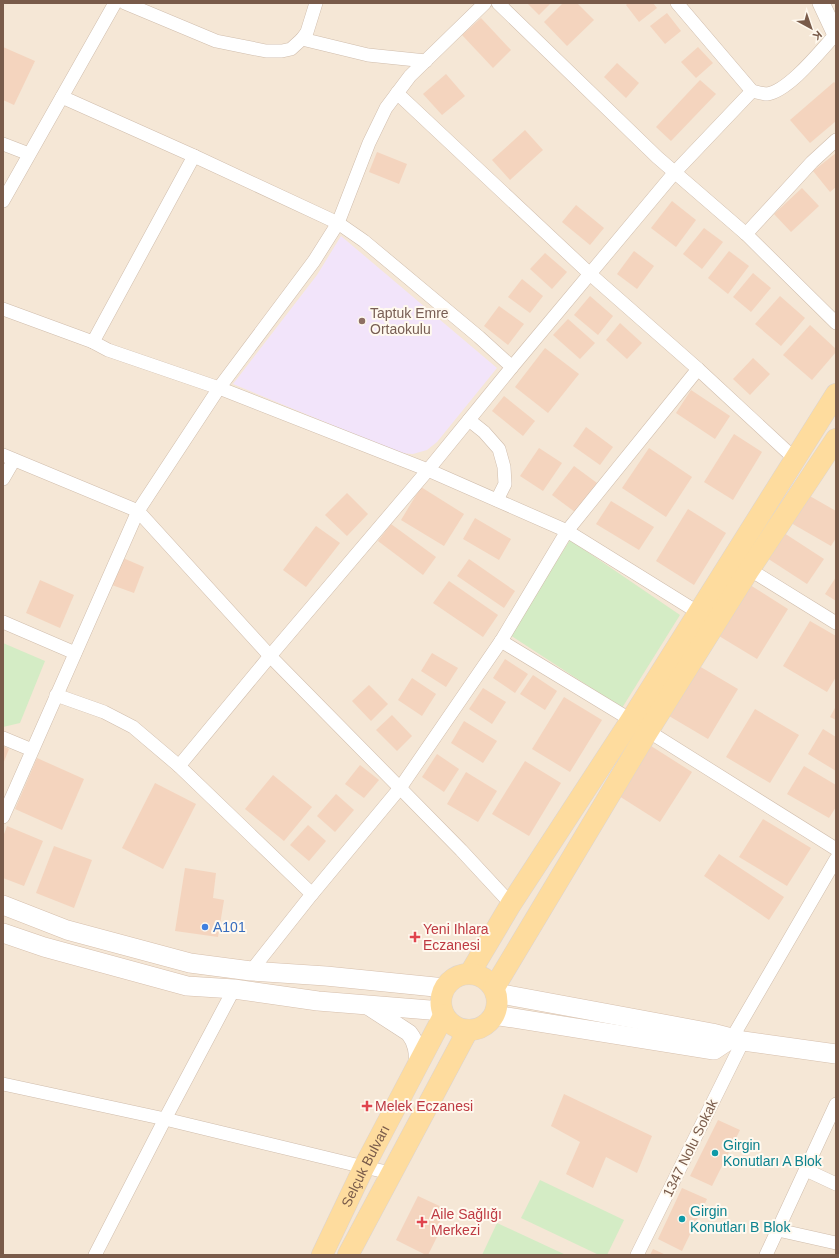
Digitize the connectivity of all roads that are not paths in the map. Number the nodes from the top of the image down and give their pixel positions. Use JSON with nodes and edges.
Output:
{"nodes":[{"id":1,"x":115,"y":3,"type":"edge"},
{"id":2,"x":125,"y":3,"type":"edge"},
{"id":3,"x":316,"y":3,"type":"edge"},
{"id":4,"x":485,"y":3,"type":"edge"},
{"id":5,"x":498,"y":3,"type":"edge"},
{"id":6,"x":677,"y":3,"type":"edge"},
{"id":7,"x":821,"y":3,"type":"edge"},
{"id":8,"x":836,"y":35,"type":"edge"},
{"id":9,"x":302,"y":40,"type":"junction"},
{"id":10,"x":426,"y":61,"type":"junction"},
{"id":11,"x":752,"y":91,"type":"junction"},
{"id":12,"x":397,"y":94,"type":"junction"},
{"id":13,"x":62,"y":97,"type":"junction"},
{"id":14,"x":836,"y":140,"type":"edge"},
{"id":15,"x":3,"y":144,"type":"edge"},
{"id":16,"x":29,"y":154,"type":"junction"},
{"id":17,"x":194,"y":156,"type":"junction"},
{"id":18,"x":675,"y":172,"type":"junction"},
{"id":19,"x":3,"y":201,"type":"edge"},
{"id":20,"x":338,"y":223,"type":"junction"},
{"id":21,"x":746,"y":234,"type":"junction"},
{"id":22,"x":590,"y":274,"type":"junction"},
{"id":23,"x":3,"y":309,"type":"edge"},
{"id":24,"x":836,"y":323,"type":"edge"},
{"id":25,"x":93,"y":342,"type":"junction"},
{"id":26,"x":512,"y":367,"type":"junction"},
{"id":27,"x":698,"y":370,"type":"junction"},
{"id":28,"x":218,"y":388,"type":"junction"},
{"id":29,"x":836,"y":394,"type":"edge"},
{"id":30,"x":469,"y":420,"type":"junction"},
{"id":31,"x":836,"y":439,"type":"edge"},
{"id":32,"x":8,"y":458,"type":"edge"},
{"id":33,"x":795,"y":459,"type":"junction"},
{"id":34,"x":428,"y":470,"type":"junction"},
{"id":35,"x":3,"y":479,"type":"edge"},
{"id":36,"x":497,"y":500,"type":"junction"},
{"id":37,"x":138,"y":511,"type":"junction"},
{"id":38,"x":567,"y":531,"type":"junction"},
{"id":39,"x":741,"y":564,"type":"junction"},
{"id":40,"x":699,"y":613,"type":"junction"},
{"id":41,"x":3,"y":622,"type":"edge"},
{"id":42,"x":836,"y":623,"type":"edge"},
{"id":43,"x":501,"y":641,"type":"junction"},
{"id":44,"x":75,"y":653,"type":"junction"},
{"id":45,"x":270,"y":656,"type":"junction"},
{"id":46,"x":56,"y":695,"type":"junction"},
{"id":47,"x":631,"y":720,"type":"junction"},
{"id":48,"x":648,"y":731,"type":"junction"},
{"id":49,"x":3,"y":738,"type":"edge"},
{"id":50,"x":32,"y":750,"type":"junction"},
{"id":51,"x":179,"y":766,"type":"junction"},
{"id":52,"x":400,"y":788,"type":"junction"},
{"id":53,"x":3,"y":818,"type":"edge"},
{"id":54,"x":836,"y":848,"type":"edge"},
{"id":55,"x":836,"y":859,"type":"edge"},
{"id":56,"x":312,"y":894,"type":"junction"},
{"id":57,"x":511,"y":904,"type":"junction"},
{"id":58,"x":3,"y":905,"type":"edge"},
{"id":59,"x":3,"y":933,"type":"edge"},
{"id":60,"x":251,"y":971,"type":"junction"},
{"id":61,"x":470,"y":973,"type":"junction"},
{"id":62,"x":445,"y":988,"type":"junction"},
{"id":63,"x":234,"y":989,"type":"junction"},
{"id":64,"x":495,"y":990,"type":"junction"},
{"id":65,"x":366,"y":1005,"type":"junction"},
{"id":66,"x":443,"y":1013,"type":"junction"},
{"id":67,"x":494,"y":1015,"type":"junction"},
{"id":68,"x":468,"y":1030,"type":"junction"},
{"id":69,"x":738,"y":1040,"type":"junction"},
{"id":70,"x":836,"y":1054,"type":"edge"},
{"id":71,"x":417,"y":1066,"type":"junction"},
{"id":72,"x":3,"y":1084,"type":"edge"},
{"id":73,"x":836,"y":1104,"type":"edge"},
{"id":74,"x":165,"y":1119,"type":"junction"},
{"id":75,"x":364,"y":1167,"type":"junction"},
{"id":76,"x":806,"y":1170,"type":"junction"},
{"id":77,"x":391,"y":1173,"type":"junction"},
{"id":78,"x":836,"y":1184,"type":"edge"},
{"id":79,"x":778,"y":1230,"type":"junction"},
{"id":80,"x":836,"y":1243,"type":"edge"},
{"id":81,"x":95,"y":1255,"type":"edge"},
{"id":82,"x":322,"y":1255,"type":"edge"},
{"id":83,"x":348,"y":1255,"type":"edge"},
{"id":84,"x":638,"y":1255,"type":"edge"},
{"id":85,"x":766,"y":1255,"type":"edge"}],
"edges":[{"from":1,"to":13,"type":"street"},
{"from":2,"to":9,"type":"street"},
{"from":3,"to":9,"type":"street"},
{"from":4,"to":10,"type":"street"},
{"from":5,"to":18,"type":"street"},
{"from":6,"to":11,"type":"street"},
{"from":7,"to":8,"type":"street"},
{"from":8,"to":11,"type":"street"},
{"from":9,"to":10,"type":"street"},
{"from":10,"to":12,"type":"street"},
{"from":11,"to":18,"type":"street"},
{"from":12,"to":20,"type":"street"},
{"from":12,"to":22,"type":"street"},
{"from":13,"to":16,"type":"street"},
{"from":13,"to":17,"type":"street"},
{"from":14,"to":21,"type":"street"},
{"from":15,"to":16,"type":"street"},
{"from":16,"to":19,"type":"street"},
{"from":17,"to":20,"type":"street"},
{"from":17,"to":25,"type":"street"},
{"from":18,"to":21,"type":"street"},
{"from":18,"to":22,"type":"street"},
{"from":20,"to":26,"type":"street"},
{"from":20,"to":28,"type":"street"},
{"from":21,"to":24,"type":"street"},
{"from":22,"to":26,"type":"street"},
{"from":22,"to":27,"type":"street"},
{"from":23,"to":25,"type":"street"},
{"from":25,"to":28,"type":"street"},
{"from":26,"to":30,"type":"street"},
{"from":27,"to":33,"type":"street"},
{"from":27,"to":38,"type":"street"},
{"from":28,"to":34,"type":"street"},
{"from":28,"to":37,"type":"street"},
{"from":29,"to":33,"type":"main road"},
{"from":30,"to":34,"type":"street"},
{"from":30,"to":36,"type":"street"},
{"from":31,"to":39,"type":"main road"},
{"from":32,"to":35,"type":"street"},
{"from":32,"to":37,"type":"street"},
{"from":33,"to":39,"type":"main road"},
{"from":34,"to":36,"type":"street"},
{"from":34,"to":45,"type":"street"},
{"from":36,"to":38,"type":"street"},
{"from":37,"to":44,"type":"street"},
{"from":37,"to":45,"type":"street"},
{"from":38,"to":40,"type":"street"},
{"from":38,"to":43,"type":"street"},
{"from":39,"to":40,"type":"main road"},
{"from":39,"to":42,"type":"street"},
{"from":39,"to":48,"type":"main road"},
{"from":40,"to":47,"type":"main road"},
{"from":41,"to":44,"type":"street"},
{"from":43,"to":47,"type":"street"},
{"from":43,"to":52,"type":"street"},
{"from":44,"to":46,"type":"street"},
{"from":45,"to":51,"type":"street"},
{"from":45,"to":52,"type":"street"},
{"from":46,"to":50,"type":"street"},
{"from":46,"to":51,"type":"street"},
{"from":47,"to":57,"type":"main road"},
{"from":48,"to":54,"type":"street"},
{"from":48,"to":64,"type":"main road"},
{"from":49,"to":50,"type":"street"},
{"from":50,"to":53,"type":"street"},
{"from":51,"to":56,"type":"street"},
{"from":52,"to":56,"type":"street"},
{"from":52,"to":57,"type":"street"},
{"from":55,"to":69,"type":"street","name":"1347 Nolu Sokak"},
{"from":56,"to":60,"type":"street"},
{"from":57,"to":61,"type":"main road"},
{"from":58,"to":60,"type":"main road"},
{"from":59,"to":63,"type":"main road"},
{"from":60,"to":62,"type":"main road"},
{"from":61,"to":62,"type":"main road"},
{"from":61,"to":64,"type":"main road"},
{"from":62,"to":66,"type":"main road"},
{"from":63,"to":65,"type":"main road"},
{"from":63,"to":74,"type":"street"},
{"from":64,"to":67,"type":"main road"},
{"from":64,"to":69,"type":"main road"},
{"from":65,"to":66,"type":"main road"},
{"from":65,"to":71,"type":"street"},
{"from":66,"to":68,"type":"main road"},
{"from":66,"to":71,"type":"main road","name":"Selçuk Bulvarı"},
{"from":67,"to":68,"type":"main road"},
{"from":67,"to":69,"type":"main road"},
{"from":68,"to":77,"type":"main road","name":"Selçuk Bulvarı"},
{"from":69,"to":70,"type":"main road"},
{"from":69,"to":84,"type":"street","name":"1347 Nolu Sokak"},
{"from":71,"to":75,"type":"main road","name":"Selçuk Bulvarı"},
{"from":72,"to":74,"type":"street"},
{"from":73,"to":76,"type":"street"},
{"from":74,"to":75,"type":"street"},
{"from":74,"to":81,"type":"street"},
{"from":75,"to":77,"type":"street"},
{"from":75,"to":82,"type":"main road","name":"Selçuk Bulvarı"},
{"from":76,"to":78,"type":"street"},
{"from":76,"to":79,"type":"street"},
{"from":77,"to":83,"type":"main road","name":"Selçuk Bulvarı"},
{"from":79,"to":80,"type":"street"},
{"from":79,"to":85,"type":"street"}]}
